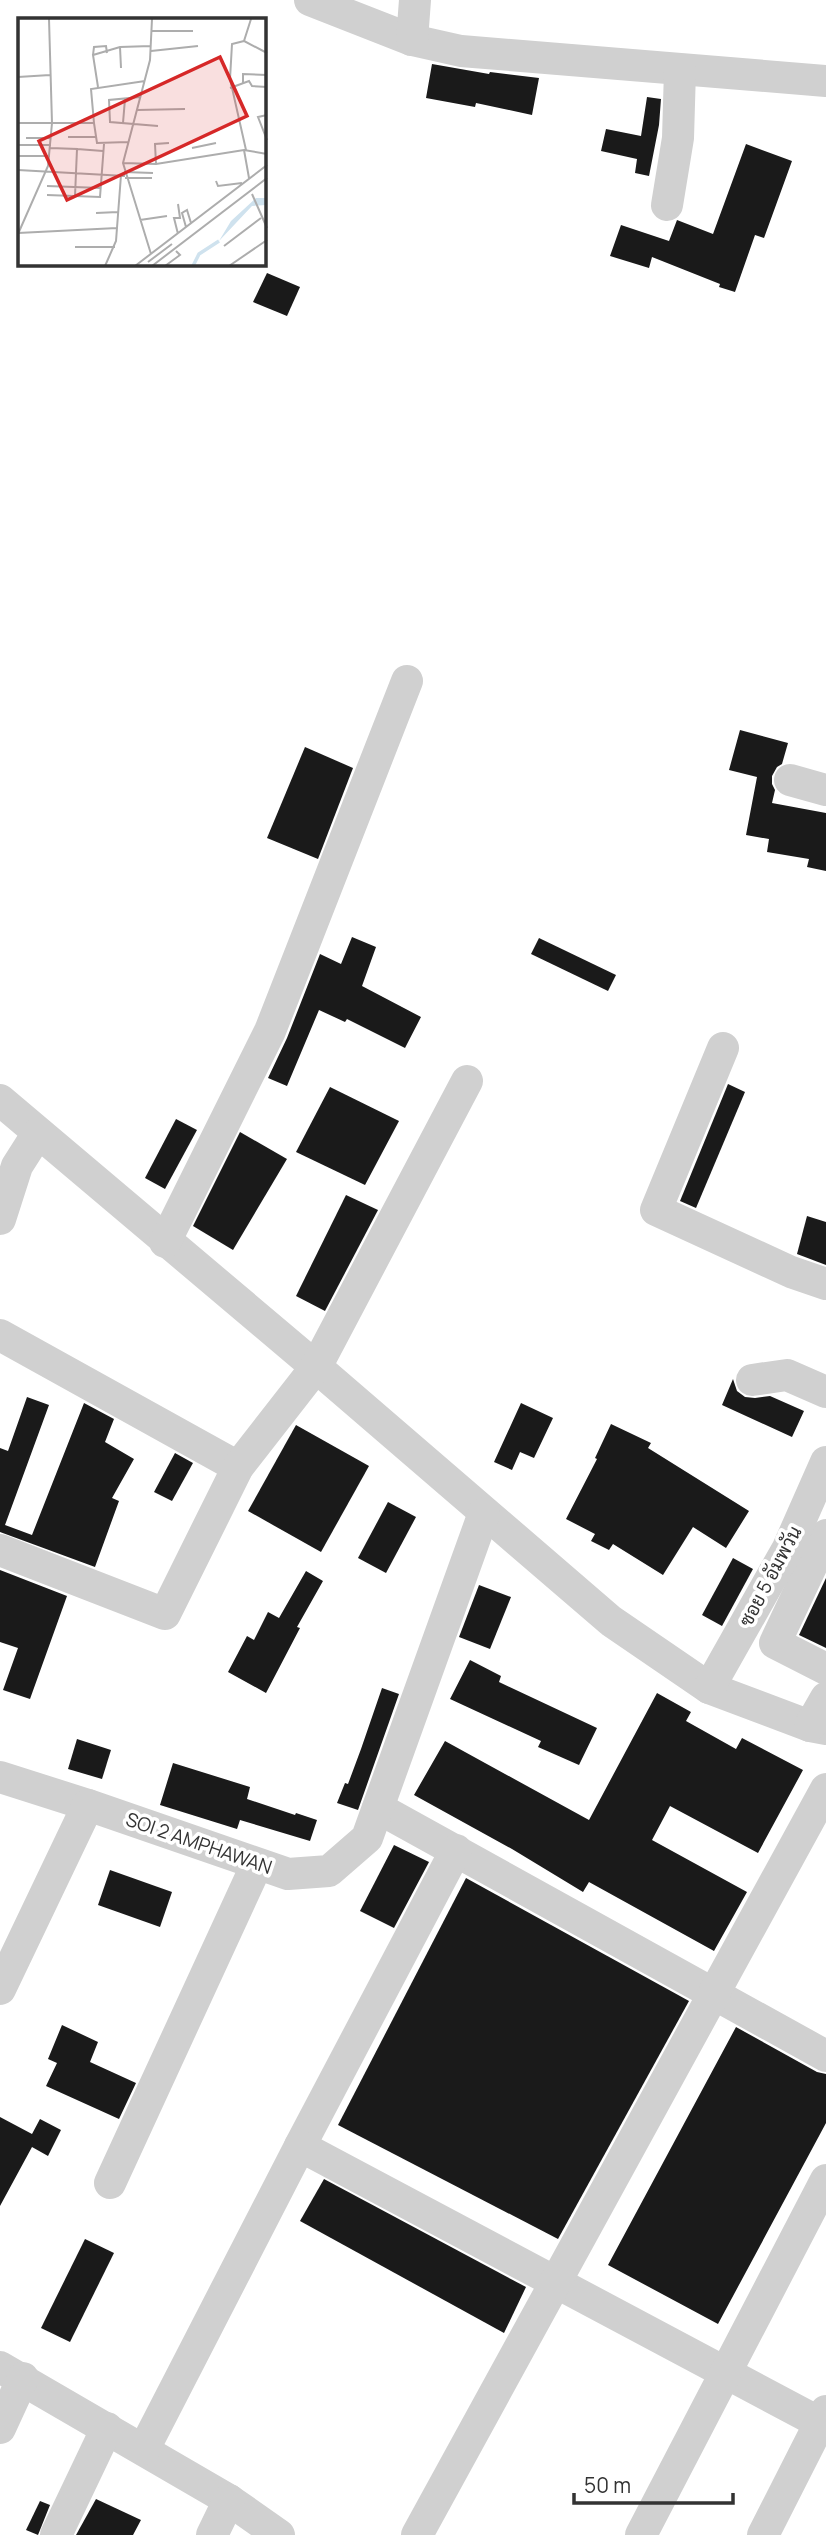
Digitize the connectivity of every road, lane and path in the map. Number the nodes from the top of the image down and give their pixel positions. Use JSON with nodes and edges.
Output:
{"nodes":[{"id":1,"x":310,"y":0,"type":"edge"},
{"id":2,"x":415,"y":0,"type":"edge"},
{"id":3,"x":412,"y":40,"type":"junction"},
{"id":4,"x":680,"y":70,"type":"junction"},
{"id":5,"x":826,"y":80,"type":"edge"},
{"id":6,"x":667,"y":205,"type":"dead end"},
{"id":7,"x":407,"y":681,"type":"dead end"},
{"id":8,"x":790,"y":780,"type":"dead end"},
{"id":9,"x":826,"y":790,"type":"edge"},
{"id":10,"x":723,"y":1048,"type":"dead end"},
{"id":11,"x":467,"y":1081,"type":"dead end"},
{"id":12,"x":0,"y":1100,"type":"edge"},
{"id":13,"x":38,"y":1133,"type":"junction"},
{"id":14,"x":0,"y":1219,"type":"edge"},
{"id":15,"x":165,"y":1242,"type":"junction"},
{"id":16,"x":826,"y":1284,"type":"edge"},
{"id":17,"x":0,"y":1335,"type":"edge"},
{"id":18,"x":316,"y":1367,"type":"junction"},
{"id":19,"x":752,"y":1381,"type":"dead end"},
{"id":20,"x":826,"y":1392,"type":"edge"},
{"id":21,"x":826,"y":1462,"type":"edge"},
{"id":22,"x":238,"y":1467,"type":"junction"},
{"id":23,"x":484,"y":1513,"type":"junction"},
{"id":24,"x":826,"y":1535,"type":"edge"},
{"id":25,"x":0,"y":1550,"type":"edge"},
{"id":26,"x":826,"y":1669,"type":"edge"},
{"id":27,"x":709,"y":1688,"type":"junction"},
{"id":28,"x":826,"y":1698,"type":"edge"},
{"id":29,"x":818,"y":1727,"type":"edge"},
{"id":30,"x":0,"y":1777,"type":"edge"},
{"id":31,"x":826,"y":1789,"type":"edge"},
{"id":32,"x":88,"y":1805,"type":"junction"},
{"id":33,"x":378,"y":1808,"type":"junction"},
{"id":34,"x":456,"y":1850,"type":"junction"},
{"id":35,"x":257,"y":1864,"type":"junction"},
{"id":36,"x":0,"y":1989,"type":"edge"},
{"id":37,"x":715,"y":1994,"type":"junction"},
{"id":38,"x":826,"y":2056,"type":"edge"},
{"id":39,"x":300,"y":2146,"type":"junction"},
{"id":40,"x":826,"y":2180,"type":"edge"},
{"id":41,"x":110,"y":2183,"type":"dead end"},
{"id":42,"x":556,"y":2283,"type":"junction"},
{"id":43,"x":11,"y":2373,"type":"edge"},
{"id":44,"x":726,"y":2373,"type":"junction"},
{"id":45,"x":823,"y":2417,"type":"edge"},
{"id":46,"x":0,"y":2428,"type":"edge"},
{"id":47,"x":107,"y":2428,"type":"junction"},
{"id":48,"x":144,"y":2449,"type":"junction"},
{"id":49,"x":229,"y":2500,"type":"junction"},
{"id":50,"x":56,"y":2535,"type":"edge"},
{"id":51,"x":212,"y":2535,"type":"edge"},
{"id":52,"x":279,"y":2535,"type":"edge"},
{"id":53,"x":417,"y":2535,"type":"edge"},
{"id":54,"x":641,"y":2535,"type":"edge"},
{"id":55,"x":763,"y":2535,"type":"edge"}],
"edges":[{"from":1,"to":3,"type":"street"},
{"from":2,"to":3,"type":"street"},
{"from":3,"to":4,"type":"street"},
{"from":4,"to":5,"type":"street"},
{"from":4,"to":6,"type":"street"},
{"from":7,"to":15,"type":"street"},
{"from":8,"to":9,"type":"street"},
{"from":10,"to":16,"type":"street"},
{"from":11,"to":18,"type":"street"},
{"from":12,"to":13,"type":"street"},
{"from":13,"to":14,"type":"street"},
{"from":13,"to":15,"type":"street"},
{"from":15,"to":18,"type":"street"},
{"from":17,"to":22,"type":"street"},
{"from":18,"to":22,"type":"street"},
{"from":18,"to":23,"type":"street"},
{"from":19,"to":20,"type":"street"},
{"from":21,"to":27,"type":"street","name":"ซอย 5 อัมพวัน"},
{"from":22,"to":25,"type":"street"},
{"from":23,"to":27,"type":"street"},
{"from":23,"to":33,"type":"street","name":"SOI 2 AMPHAWAN"},
{"from":24,"to":26,"type":"street"},
{"from":27,"to":29,"type":"street"},
{"from":28,"to":29,"type":"street"},
{"from":30,"to":32,"type":"street","name":"SOI 2 AMPHAWAN"},
{"from":31,"to":37,"type":"street"},
{"from":32,"to":35,"type":"street","name":"SOI 2 AMPHAWAN"},
{"from":32,"to":36,"type":"street"},
{"from":33,"to":34,"type":"street"},
{"from":33,"to":35,"type":"street","name":"SOI 2 AMPHAWAN"},
{"from":34,"to":37,"type":"street"},
{"from":34,"to":39,"type":"street"},
{"from":35,"to":41,"type":"street"},
{"from":37,"to":38,"type":"street"},
{"from":37,"to":42,"type":"street"},
{"from":39,"to":42,"type":"street"},
{"from":39,"to":48,"type":"street"},
{"from":40,"to":44,"type":"street"},
{"from":42,"to":44,"type":"street"},
{"from":42,"to":53,"type":"street"},
{"from":43,"to":46,"type":"street"},
{"from":43,"to":47,"type":"street"},
{"from":44,"to":45,"type":"street"},
{"from":44,"to":54,"type":"street"},
{"from":45,"to":55,"type":"street"},
{"from":47,"to":48,"type":"street"},
{"from":47,"to":50,"type":"street"},
{"from":48,"to":49,"type":"street"},
{"from":49,"to":51,"type":"street"},
{"from":49,"to":52,"type":"street"}]}
